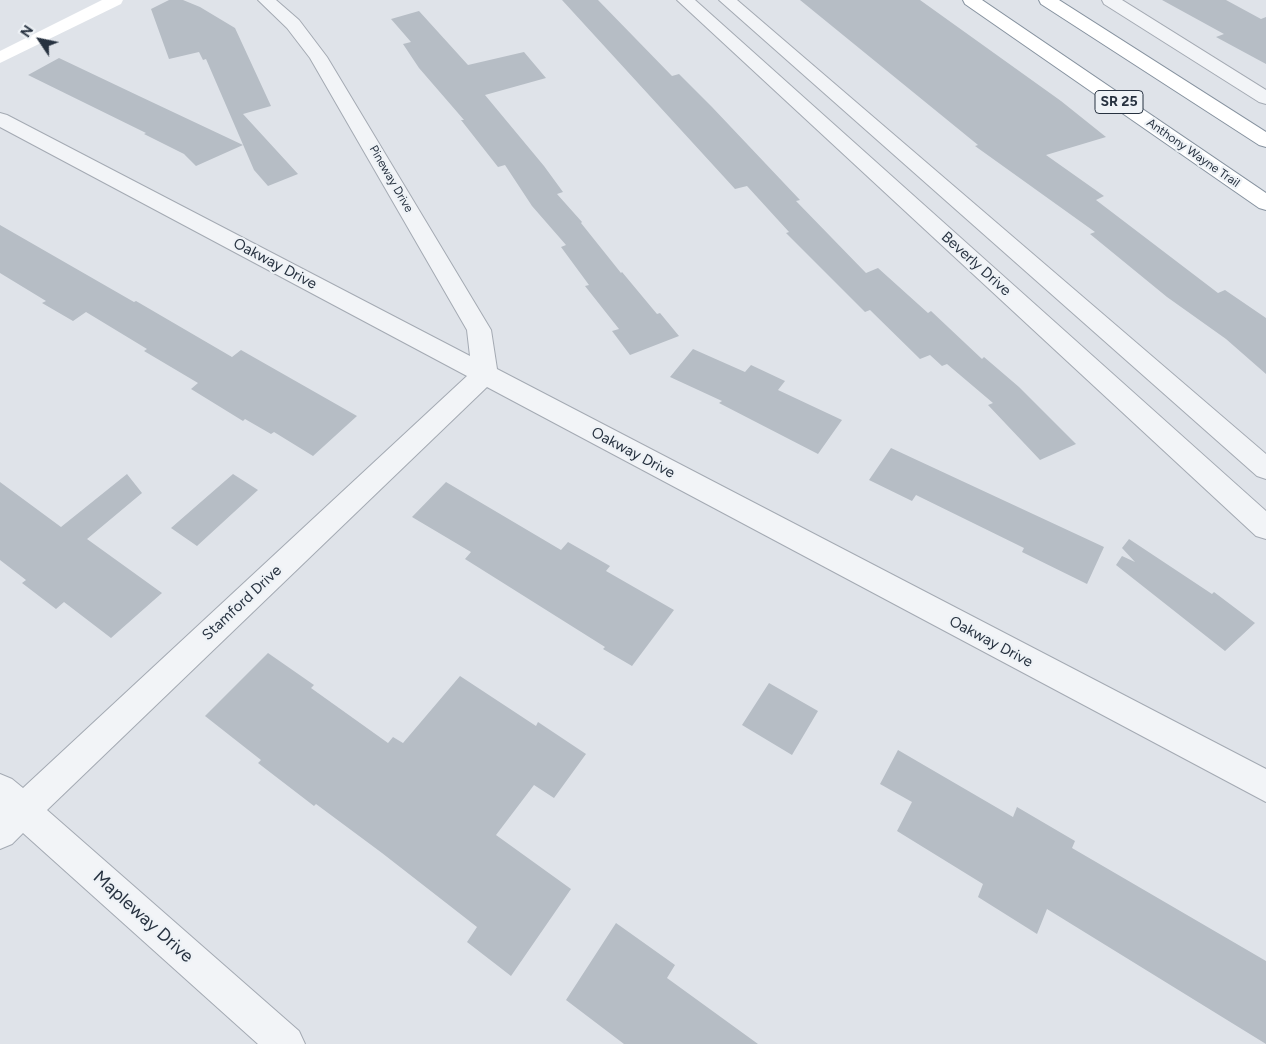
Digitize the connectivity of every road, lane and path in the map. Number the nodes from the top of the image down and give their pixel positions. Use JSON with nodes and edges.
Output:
{"nodes":[{"id":1,"x":115,"y":0,"type":"edge"},
{"id":2,"x":266,"y":0,"type":"edge"},
{"id":3,"x":685,"y":0,"type":"edge"},
{"id":4,"x":727,"y":0,"type":"edge"},
{"id":5,"x":971,"y":0,"type":"edge"},
{"id":6,"x":1047,"y":0,"type":"edge"},
{"id":7,"x":1110,"y":0,"type":"edge"},
{"id":8,"x":0,"y":58,"type":"edge"},
{"id":9,"x":1266,"y":98,"type":"edge"},
{"id":10,"x":0,"y":119,"type":"edge"},
{"id":11,"x":1266,"y":141,"type":"edge"},
{"id":12,"x":1266,"y":203,"type":"edge"},
{"id":13,"x":484,"y":374,"type":"junction"},
{"id":14,"x":1266,"y":469,"type":"edge"},
{"id":15,"x":1266,"y":528,"type":"edge"},
{"id":16,"x":1266,"y":786,"type":"edge"},
{"id":17,"x":8,"y":811,"type":"edge"},
{"id":18,"x":286,"y":1044,"type":"edge"}],
"edges":[{"from":1,"to":8,"type":"main road"},
{"from":2,"to":13,"type":"street","name":"Pineway Drive"},
{"from":3,"to":15,"type":"street","name":"Beverly Drive"},
{"from":4,"to":14,"type":"street"},
{"from":5,"to":12,"type":"main road","name":"Anthony Wayne Trail","number":"SR 25"},
{"from":6,"to":11,"type":"main road"},
{"from":7,"to":9,"type":"street"},
{"from":10,"to":13,"type":"street","name":"Oakway Drive"},
{"from":13,"to":16,"type":"street","name":"Oakway Drive"},
{"from":13,"to":17,"type":"street","name":"Stamford Drive"},
{"from":17,"to":18,"type":"street","name":"Mapleway Drive"}]}
